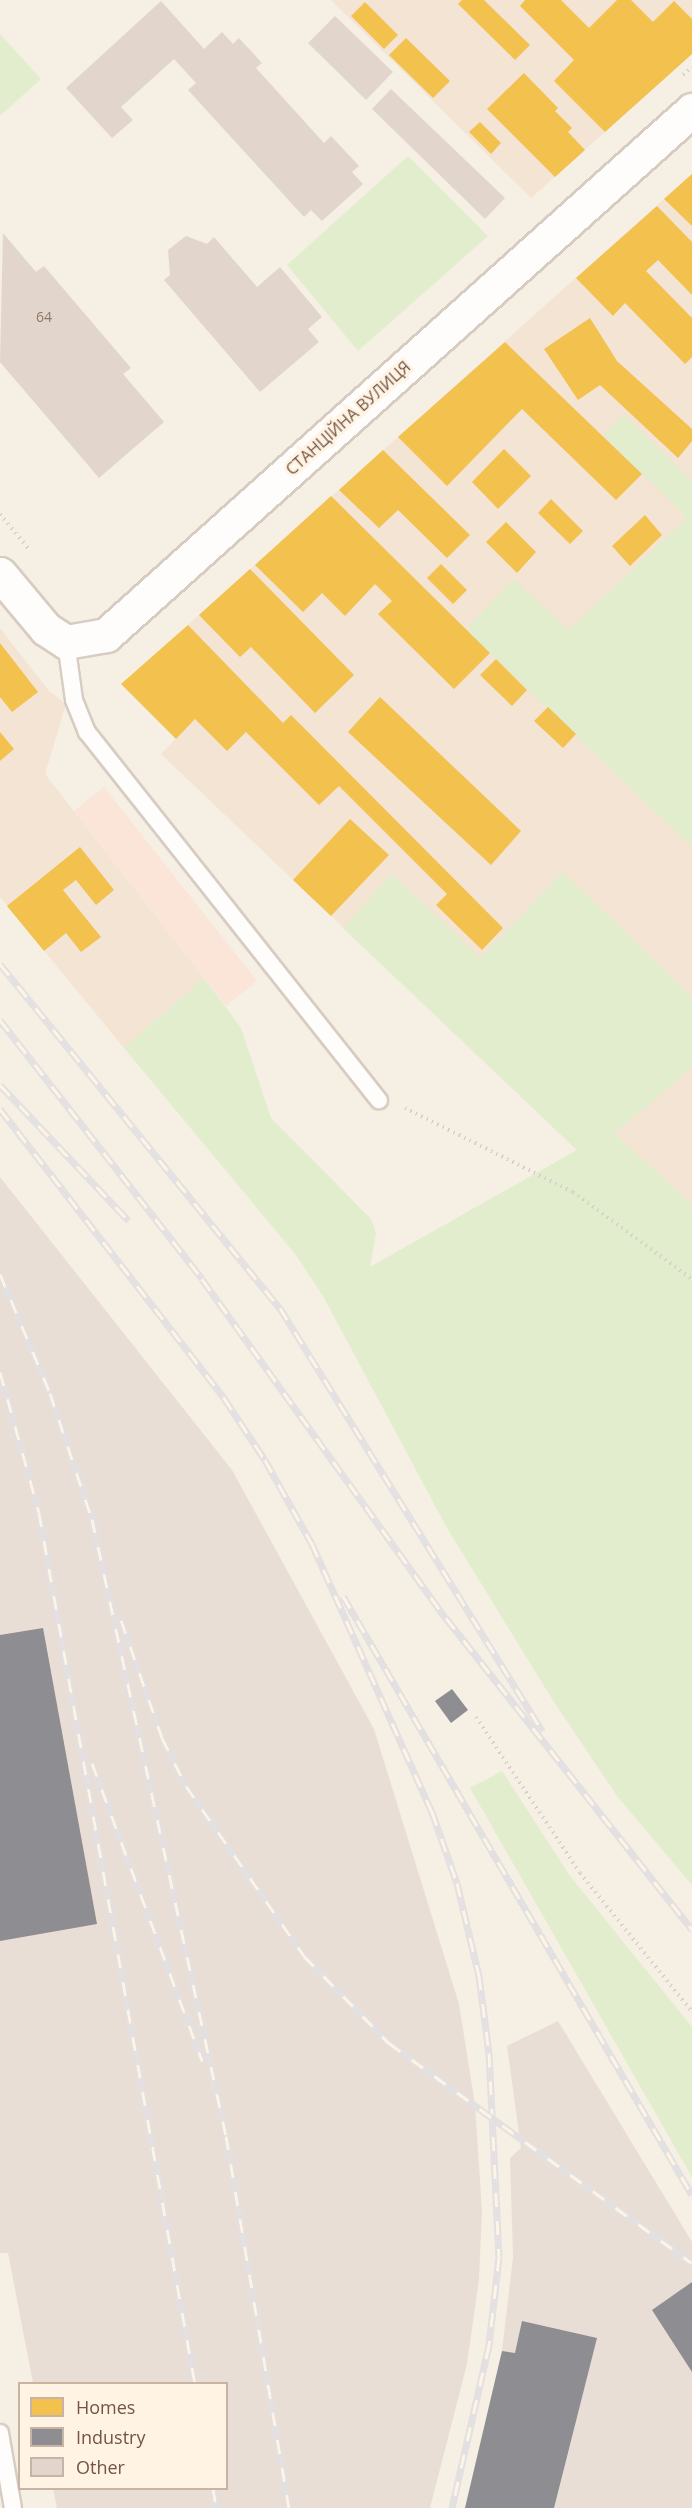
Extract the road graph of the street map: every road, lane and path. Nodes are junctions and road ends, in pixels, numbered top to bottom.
1 (692, 67) edge
2 (674, 82) dead end
3 (692, 110) edge
4 (0, 514) edge
5 (36, 558) dead end
6 (0, 574) edge
7 (66, 642) junction
8 (380, 1100) joint
9 (692, 1279) edge
10 (476, 1717) dead end
11 (692, 2012) edge
12 (0, 2433) edge
13 (13, 2508) edge

1 - 2 path
3 - 7 street, СТАНЦІЙНА ВУЛИЦЯ
4 - 5 path
6 - 7 street
7 - 8 lane
8 - 9 path
10 - 11 path
12 - 13 lane

